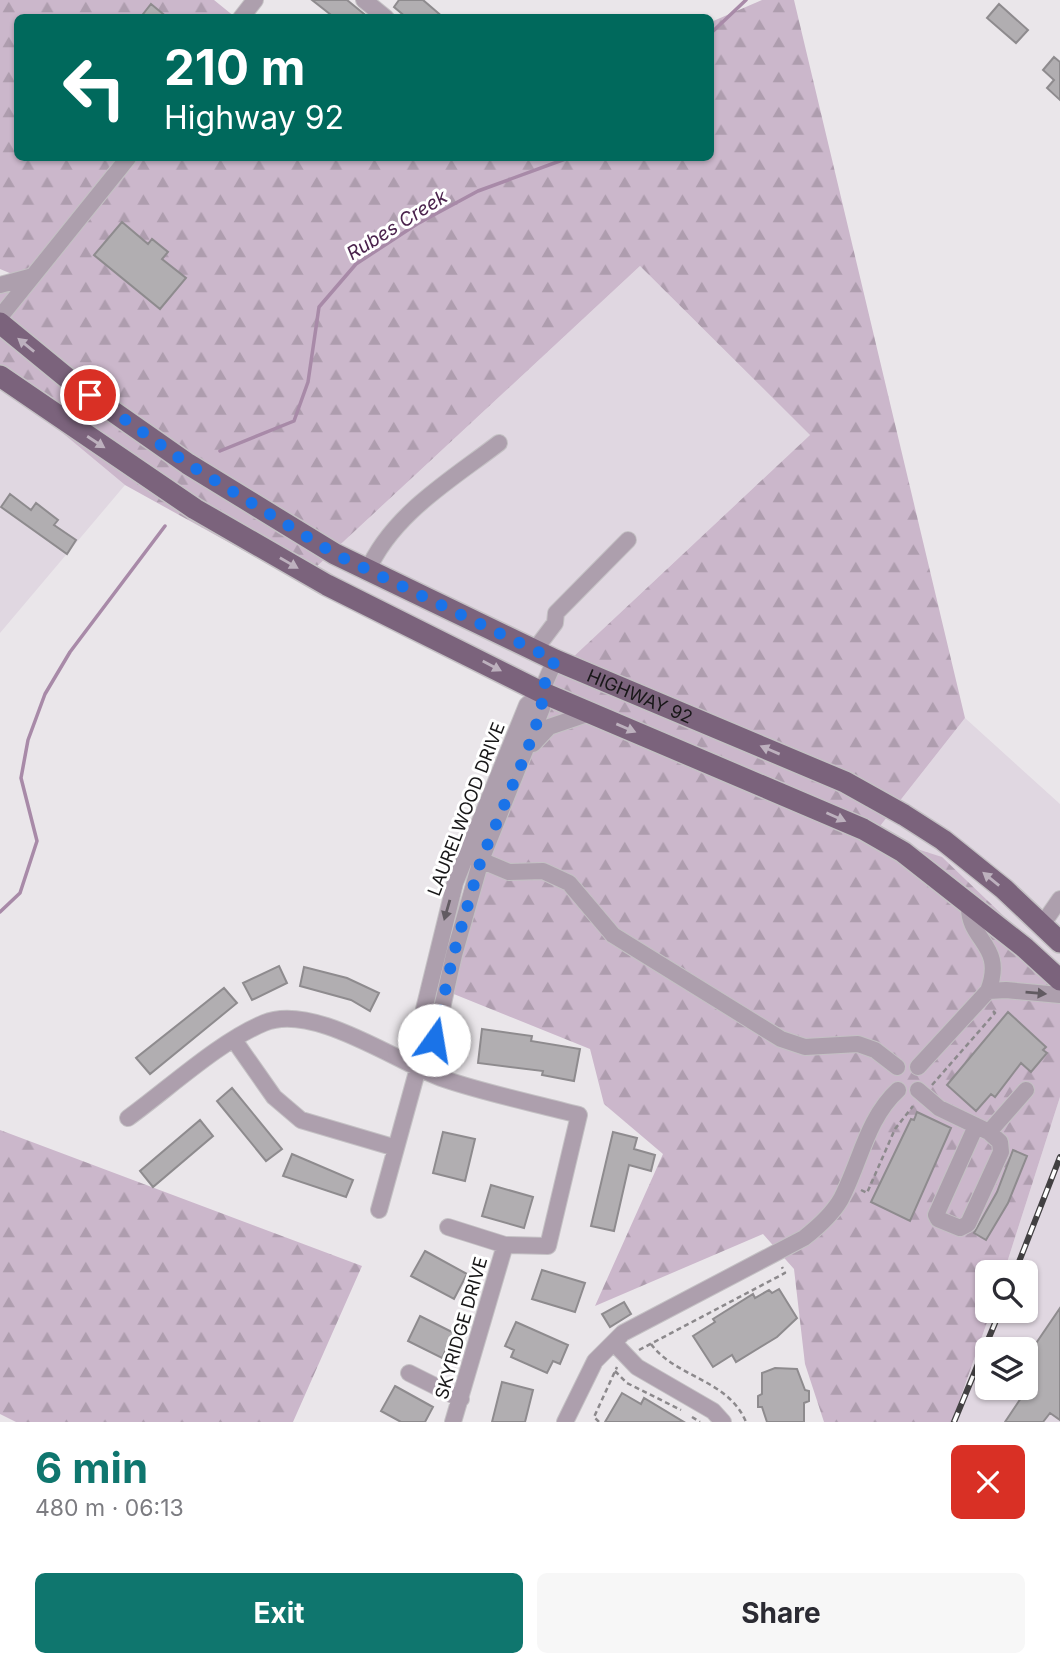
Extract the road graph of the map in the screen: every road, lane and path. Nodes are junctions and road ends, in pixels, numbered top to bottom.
1 (255, 0) edge
2 (364, 0) edge
3 (244, 14) edge
4 (381, 14) edge
5 (126, 161) edge
6 (33, 276) junction
7 (0, 285) edge
8 (0, 317) edge
9 (0, 323) edge
10 (3, 380) edge
11 (499, 443) dead end
12 (628, 540) dead end
13 (367, 572) junction
14 (534, 651) junction
15 (555, 660) junction
16 (541, 692) junction
17 (590, 712) junction
18 (527, 751) junction
19 (466, 854) junction
20 (481, 860) junction
21 (1060, 899) edge
22 (969, 906) junction
23 (1042, 925) junction
24 (1060, 943) edge
25 (1025, 948) junction
26 (1060, 981) edge
27 (988, 991) junction
28 (1060, 995) edge
29 (234, 1040) junction
30 (897, 1067) junction
31 (918, 1067) junction
32 (418, 1068) junction
33 (898, 1090) junction
34 (918, 1090) junction
35 (1026, 1090) dead end
36 (128, 1118) dead end
37 (982, 1129) junction
38 (396, 1149) junction
39 (379, 1210) dead end
40 (448, 1227) dead end
41 (505, 1245) junction
42 (614, 1343) junction
43 (650, 1344) dead end
44 (615, 1371) dead end
45 (410, 1373) dead end
46 (461, 1399) junction
47 (453, 1422) edge
48 (565, 1422) edge
49 (700, 1422) edge
50 (723, 1422) edge
51 (746, 1422) edge

1 - 3 street
2 - 4 street
5 - 6 street
6 - 7 street
6 - 8 street
13 -> 9 main road, HIGHWAY 92
10 -> 16 main road, HIGHWAY 92
11 - 13 street
12 - 14 street
13 - 14 main road, HIGHWAY 92
14 - 15 main road, HIGHWAY 92
15 - 16 street, LAURELWOOD DRIVE
23 -> 15 main road, HIGHWAY 92
16 - 17 main road, HIGHWAY 92
16 - 18 street, LAURELWOOD DRIVE
16 - 19 street, LAURELWOOD DRIVE
17 - 18 street, LAURELWOOD DRIVE
17 -> 22 main road, HIGHWAY 92
18 - 20 street, LAURELWOOD DRIVE
19 - 20 street
19 -> 32 street, LAURELWOOD DRIVE
20 - 30 street
20 - 32 street, LAURELWOOD DRIVE
21 - 23 street
22 - 25 main road, HIGHWAY 92
22 - 27 street
23 - 24 main road, HIGHWAY 92
23 - 25 main road
25 - 26 main road, HIGHWAY 92
27 -> 28 street
27 - 31 street
29 - 32 street
29 - 36 street
29 - 38 street
30 - 31 street
30 - 33 street
31 - 34 street
32 - 38 street, LAURELWOOD DRIVE
32 - 41 street, SKYRIDGE DRIVE
33 - 34 street
33 - 42 street
34 - 37 street
35 - 37 street
37 - 37 street
38 - 39 street, LAURELWOOD DRIVE
40 - 41 street, SKYRIDGE DRIVE
41 - 46 street, SKYRIDGE DRIVE
42 - 48 street
42 - 50 street
43 - 51 path
44 - 49 path
45 - 46 street
46 - 47 street, SKYRIDGE DRIVE

